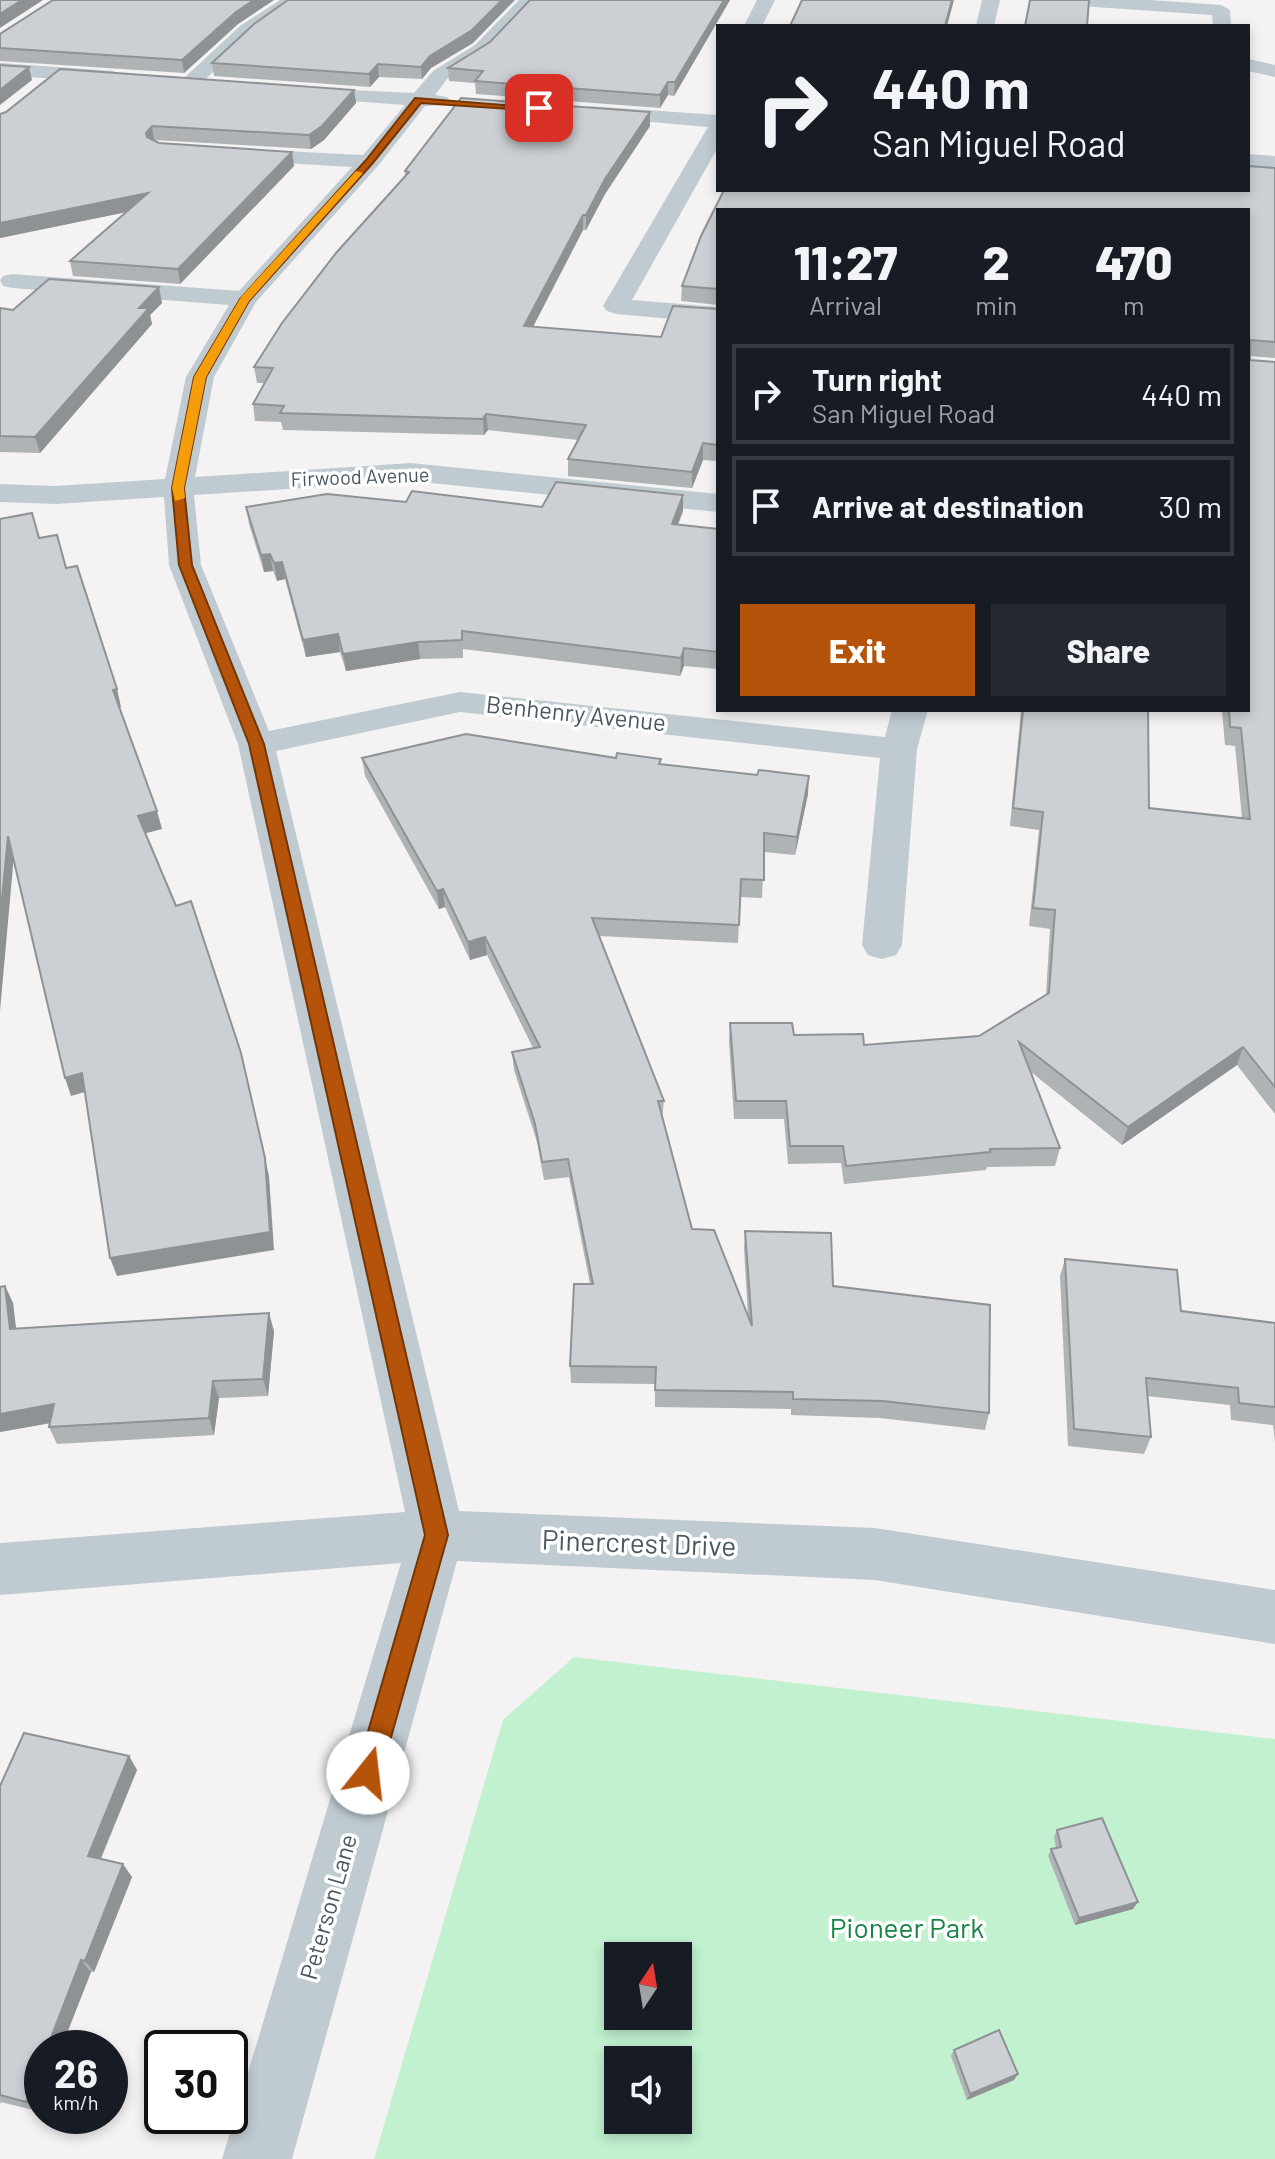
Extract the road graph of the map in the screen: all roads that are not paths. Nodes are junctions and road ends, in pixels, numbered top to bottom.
1 (292, 0) edge
2 (529, 0) edge
3 (766, 0) edge
4 (991, 0) edge
5 (1065, 0) edge
6 (1222, 18) edge
7 (754, 24) edge
8 (985, 24) edge
9 (1250, 65) edge
10 (0, 69) edge
11 (1275, 71) edge
12 (58, 73) junction
13 (132, 78) edge
14 (221, 85) edge
15 (266, 89) edge
16 (32, 94) edge
17 (418, 100) junction
18 (464, 103) edge
19 (575, 111) edge
20 (716, 121) edge
21 (716, 131) edge
22 (206, 151) edge
23 (1250, 161) edge
24 (369, 162) junction
25 (1275, 163) edge
26 (12, 281) dead end
27 (245, 299) junction
28 (716, 315) edge
29 (178, 488) junction
30 (0, 493) edge
31 (716, 503) edge
32 (909, 712) edge
33 (256, 744) junction
34 (899, 749) junction
35 (882, 945) dead end
36 (437, 1535) junction
37 (0, 1569) edge
38 (1275, 1617) edge
39 (257, 2159) edge

1 - 14 street
2 - 17 street, Peterson Lane
3 - 7 street
4 - 8 street
5 - 6 street
9 - 11 street
10 - 12 street
12 - 13 street
12 - 16 street
15 - 17 street
17 - 18 street
17 - 24 street, Peterson Lane
19 - 20 street
21 - 28 street
22 - 24 street
23 - 25 street
24 - 27 street, Peterson Lane
26 - 27 street
27 - 29 street, Peterson Lane
29 - 30 street, Firwood Avenue
29 - 31 street, Firwood Avenue
29 - 33 street, Peterson Lane
32 - 34 street
33 - 34 street, Benhenry Avenue
33 - 36 street, Peterson Lane
34 - 35 street
36 - 37 street, Pinercrest Drive
36 - 38 street, Pinercrest Drive
36 - 39 street, Peterson Lane

